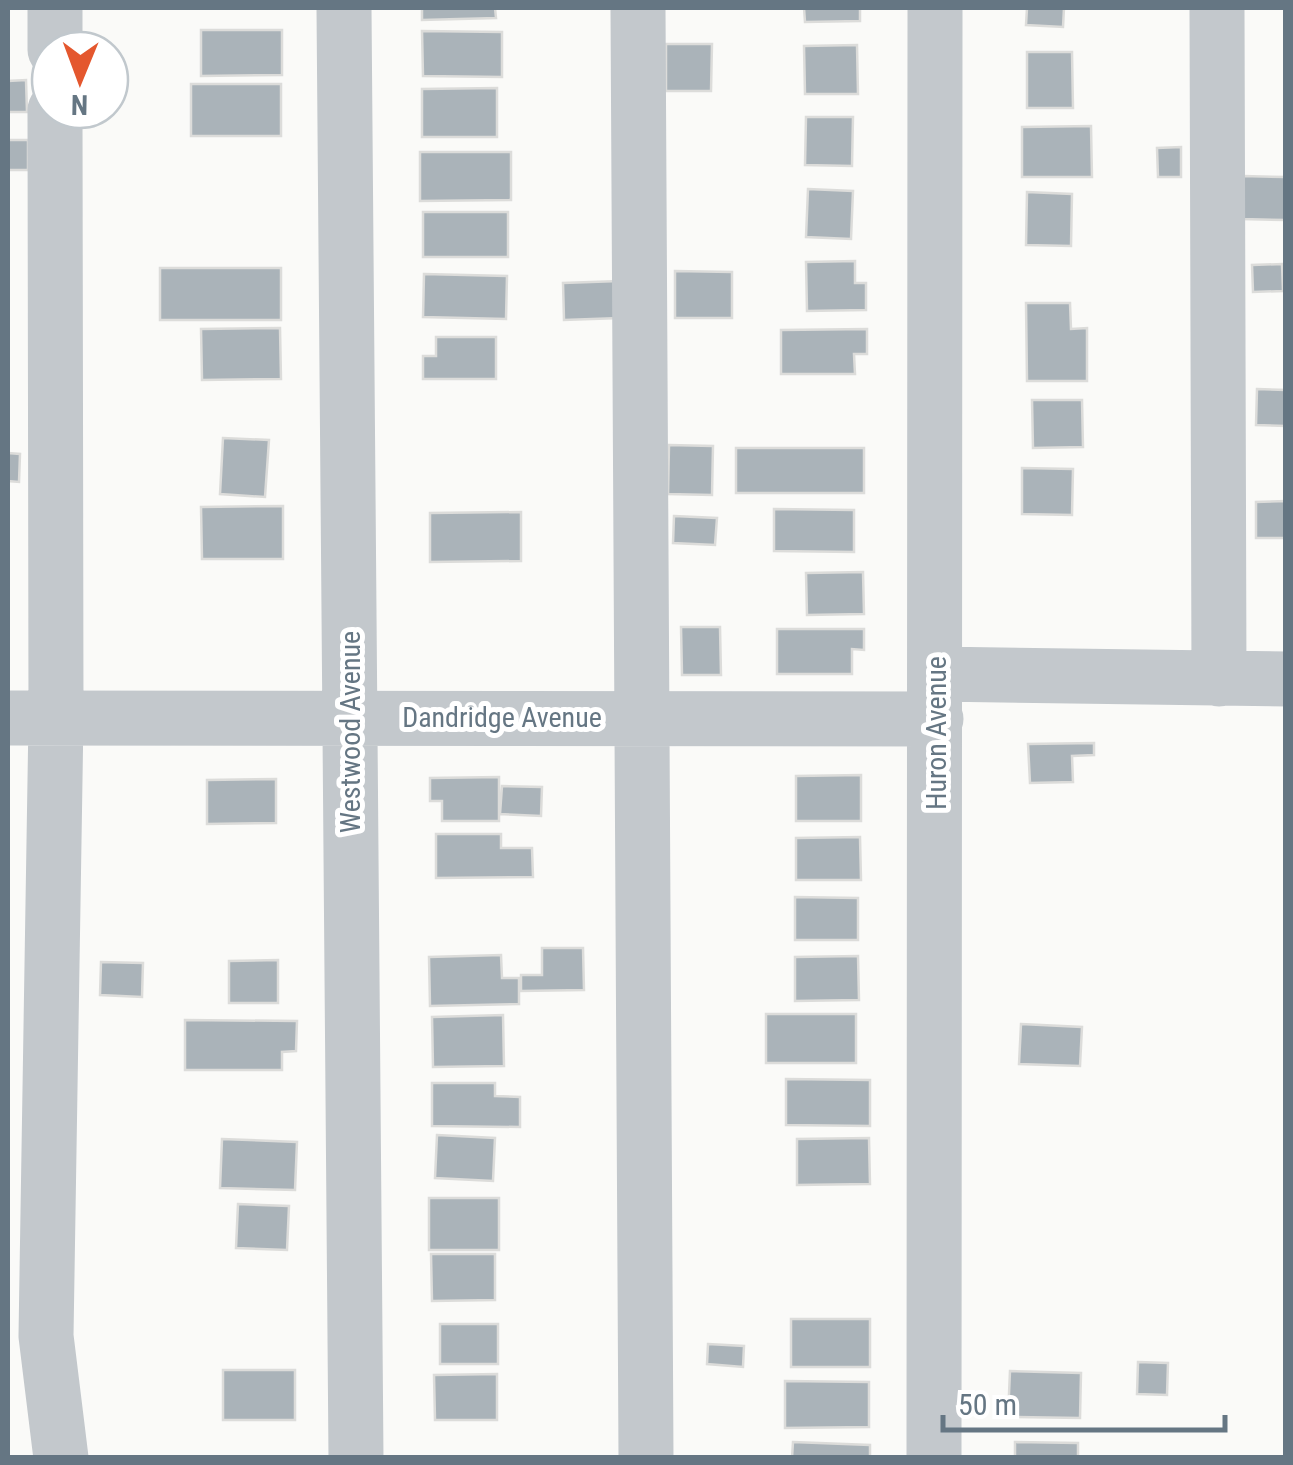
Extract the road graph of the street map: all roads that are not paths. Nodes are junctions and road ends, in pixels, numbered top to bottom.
1 (344, 8) edge
2 (638, 8) edge
3 (936, 8) edge
4 (1217, 8) edge
5 (54, 130) edge
6 (1219, 679) junction
7 (1286, 679) edge
8 (936, 696) junction
9 (644, 717) junction
10 (32, 718) edge
11 (350, 718) junction
12 (60, 1458) edge
13 (356, 1458) edge
14 (646, 1458) edge
15 (934, 1458) edge

1 - 11 street, Westwood Avenue
2 - 9 street
3 - 8 street, Huron Avenue
4 - 6 street
5 - 10 street
6 - 7 street, Dandridge Avenue
6 - 8 street, Dandridge Avenue
8 - 9 street, Dandridge Avenue
8 - 15 street, Huron Avenue
9 - 11 street, Dandridge Avenue
9 - 14 street
10 - 11 street, Dandridge Avenue
10 - 12 street
11 - 13 street, Westwood Avenue

